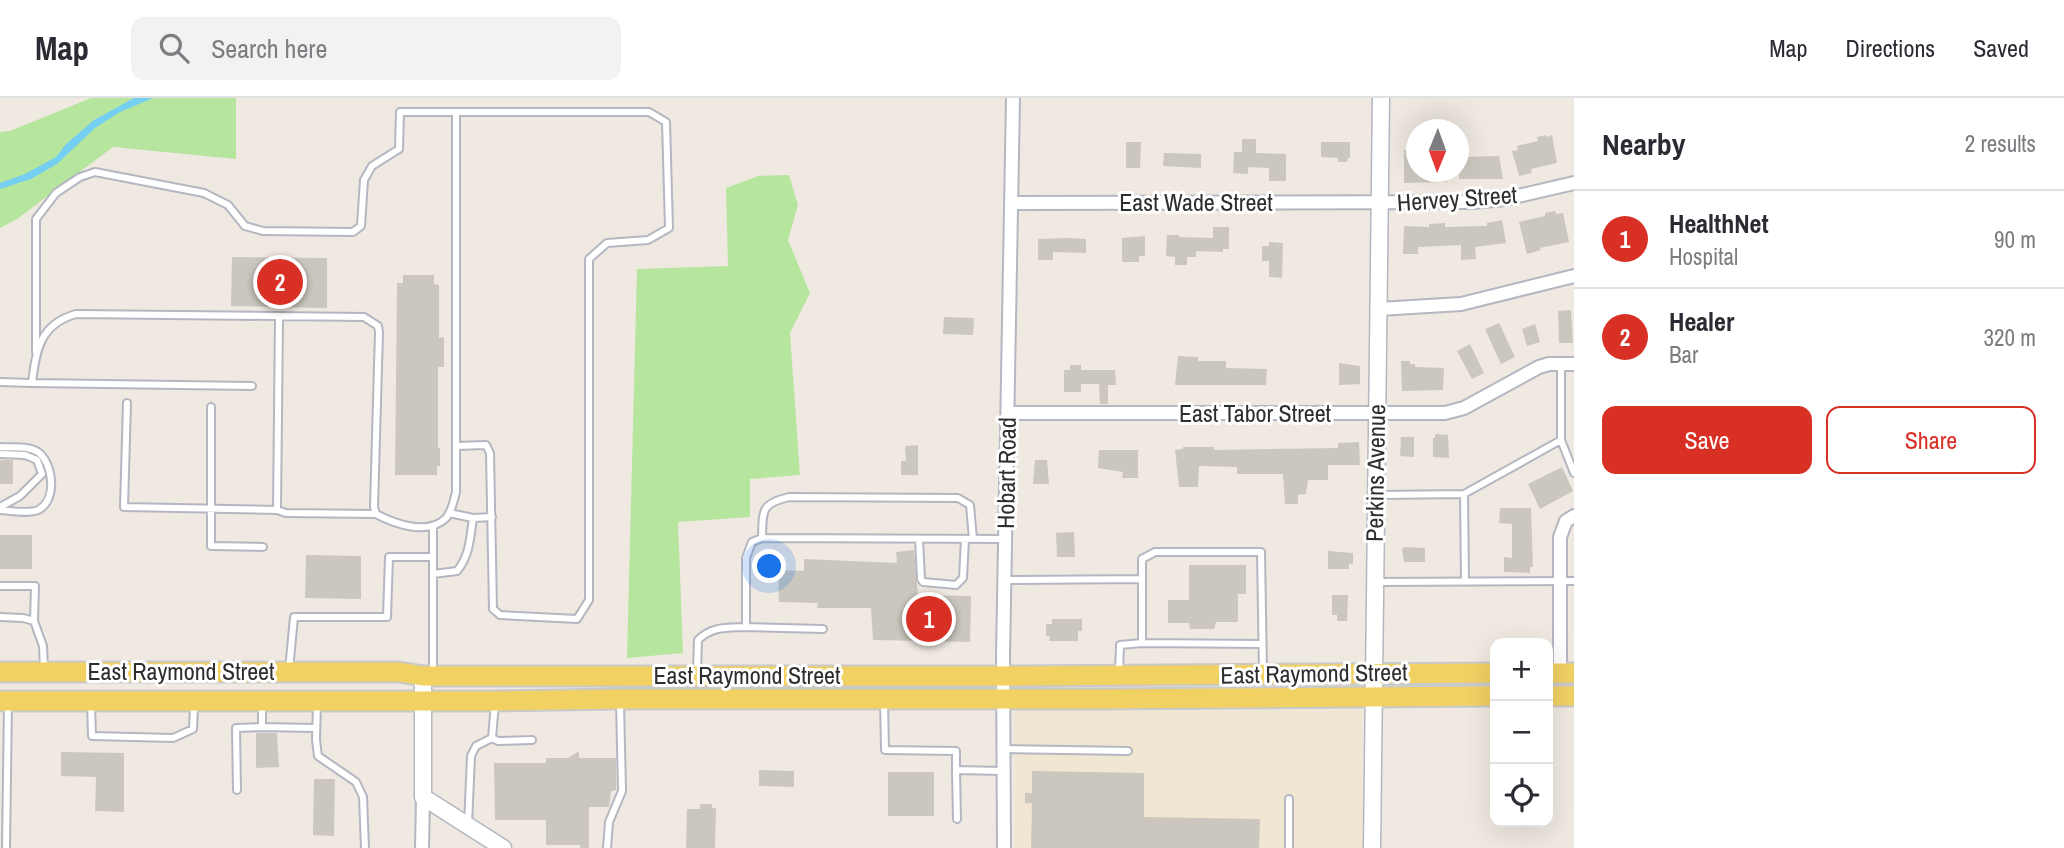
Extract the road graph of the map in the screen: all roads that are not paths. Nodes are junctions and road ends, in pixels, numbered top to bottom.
1 (1013, 98) edge
2 (1381, 98) edge
3 (456, 113) junction
4 (1574, 183) edge
5 (1012, 203) junction
6 (1380, 203) junction
7 (1574, 276) edge
8 (1379, 309) junction
9 (279, 316) junction
10 (36, 352) junction
11 (1567, 364) edge
12 (0, 382) edge
13 (32, 383) junction
14 (252, 386) dead end
15 (127, 403) dead end
16 (211, 407) dead end
17 (1009, 413) junction
18 (1377, 414) junction
19 (1561, 440) junction
20 (456, 446) junction
21 (0, 447) edge
22 (0, 454) edge
23 (1574, 473) edge
24 (1464, 494) junction
25 (1377, 495) junction
26 (0, 509) edge
27 (210, 509) junction
28 (277, 510) junction
29 (449, 513) junction
30 (376, 514) junction
31 (1574, 516) edge
32 (492, 517) junction
33 (473, 518) junction
34 (433, 526) junction
35 (762, 538) junction
36 (919, 539) junction
37 (969, 539) junction
38 (1006, 539) junction
39 (263, 547) dead end
40 (433, 556) junction
41 (433, 574) junction
42 (1142, 579) junction
43 (1005, 580) junction
44 (1465, 581) junction
45 (1560, 581) junction
46 (1574, 581) edge
47 (1375, 582) junction
48 (1, 588) edge
49 (2, 608) edge
50 (16, 608) dead end
51 (1, 617) edge
52 (16, 617) junction
53 (34, 621) junction
54 (746, 627) junction
55 (823, 629) dead end
56 (1142, 643) junction
57 (1262, 644) junction
58 (1560, 651) junction
59 (1574, 651) edge
60 (45, 671) junction
61 (0, 672) edge
62 (289, 672) junction
63 (1374, 673) junction
64 (1490, 673) edge
65 (1560, 673) edge
66 (1263, 674) junction
67 (428, 676) junction
68 (697, 676) junction
69 (1004, 676) junction
70 (1119, 676) junction
71 (1374, 696) junction
72 (1490, 696) edge
73 (1553, 696) edge
74 (1574, 696) edge
75 (620, 699) junction
76 (884, 699) junction
77 (1004, 699) junction
78 (4, 701) edge
79 (90, 701) junction
80 (194, 701) junction
81 (262, 701) junction
82 (317, 701) junction
83 (423, 701) junction
84 (495, 701) junction
85 (262, 727) junction
86 (316, 728) junction
87 (492, 738) junction
88 (533, 740) dead end
89 (1004, 749) junction
90 (1128, 751) dead end
91 (956, 770) junction
92 (1004, 771) junction
93 (237, 790) dead end
94 (422, 797) junction
95 (1289, 799) dead end
96 (3, 811) edge
97 (957, 819) dead end
98 (468, 825) junction
99 (5, 848) edge
100 (365, 848) edge
101 (422, 848) edge
102 (503, 848) edge
103 (607, 848) edge
104 (1004, 848) edge
105 (1289, 848) edge
106 (1373, 848) edge

1 - 5 street, Hobart Road
2 - 6 street, Perkins Avenue
3 - 10 lane
3 - 20 lane
3 - 32 lane
4 - 6 street, Hervey Street
5 - 6 street, East Wade Street
5 - 17 street, Hobart Road
6 - 8 street, Perkins Avenue
7 - 8 street
8 - 18 street, Perkins Avenue
9 - 10 lane
9 - 28 lane
9 - 30 lane
10 - 13 lane
11 - 18 street, East Tabor Street
11 - 19 lane
12 - 13 lane
13 - 14 lane
15 - 27 lane
16 - 27 lane
17 - 18 street, East Tabor Street
17 - 38 street, Hobart Road
18 - 25 street, Perkins Avenue
19 - 23 lane
19 - 24 lane
20 - 29 lane
20 - 32 lane
21 - 26 lane
22 - 26 lane
24 - 25 lane
24 - 44 lane
25 - 47 street, Perkins Avenue
27 - 28 lane
27 - 39 lane
28 - 30 lane
29 - 33 lane
29 - 34 lane
30 - 34 lane
31 - 45 street
32 - 33 lane
33 - 41 lane
34 - 40 lane
35 - 36 lane
35 - 37 lane
35 - 54 lane
36 - 37 lane
36 - 37 lane
37 - 38 lane
38 - 43 street, Hobart Road
40 - 41 lane
40 - 62 lane
41 - 67 lane
42 - 43 lane
42 - 56 lane
42 - 57 lane
43 - 69 street, Hobart Road
44 - 45 lane
44 - 47 lane
45 - 46 lane
45 - 58 street
47 - 63 street, Perkins Avenue
48 - 53 lane
49 - 51 lane
50 - 52 lane
51 - 52 lane
52 - 53 lane
53 - 60 lane
54 - 55 lane
54 - 68 lane
56 - 57 lane
56 - 70 lane
57 - 66 lane
58 - 59 street
58 - 65 street
60 - 61 main road, East Raymond Street
60 - 62 main road, East Raymond Street
62 - 67 main road, East Raymond Street
63 - 64 main road, East Raymond Street
63 - 66 main road, East Raymond Street
63 - 71 street, Perkins Avenue
66 - 70 main road, East Raymond Street
67 - 68 main road, East Raymond Street
67 - 83 street
68 - 69 main road, East Raymond Street
69 - 70 main road, East Raymond Street
69 - 77 street, Hobart Road
71 - 72 main road, East Raymond Street
71 - 77 main road, East Raymond Street
71 - 106 street, Perkins Avenue
73 - 74 main road
75 - 76 main road, East Raymond Street
75 - 84 main road, East Raymond Street
75 - 103 lane
76 - 77 main road, East Raymond Street
76 - 91 lane
77 - 89 street, Hobart Road
78 - 79 main road, East Raymond Street
78 - 96 lane
79 - 80 main road, East Raymond Street
79 - 80 lane
80 - 81 main road, East Raymond Street
81 - 82 main road, East Raymond Street
81 - 85 lane
82 - 83 main road, East Raymond Street
82 - 86 lane
83 - 84 main road, East Raymond Street
83 - 94 street
84 - 87 lane
85 - 86 lane
85 - 93 lane
86 - 100 lane
87 - 88 lane
87 - 98 lane
89 - 90 lane
89 - 92 street, Hobart Road
91 - 92 lane
91 - 97 lane
92 - 104 street, Hobart Road
94 - 98 street
94 - 101 street
95 - 105 lane
96 - 99 lane
98 - 102 street

